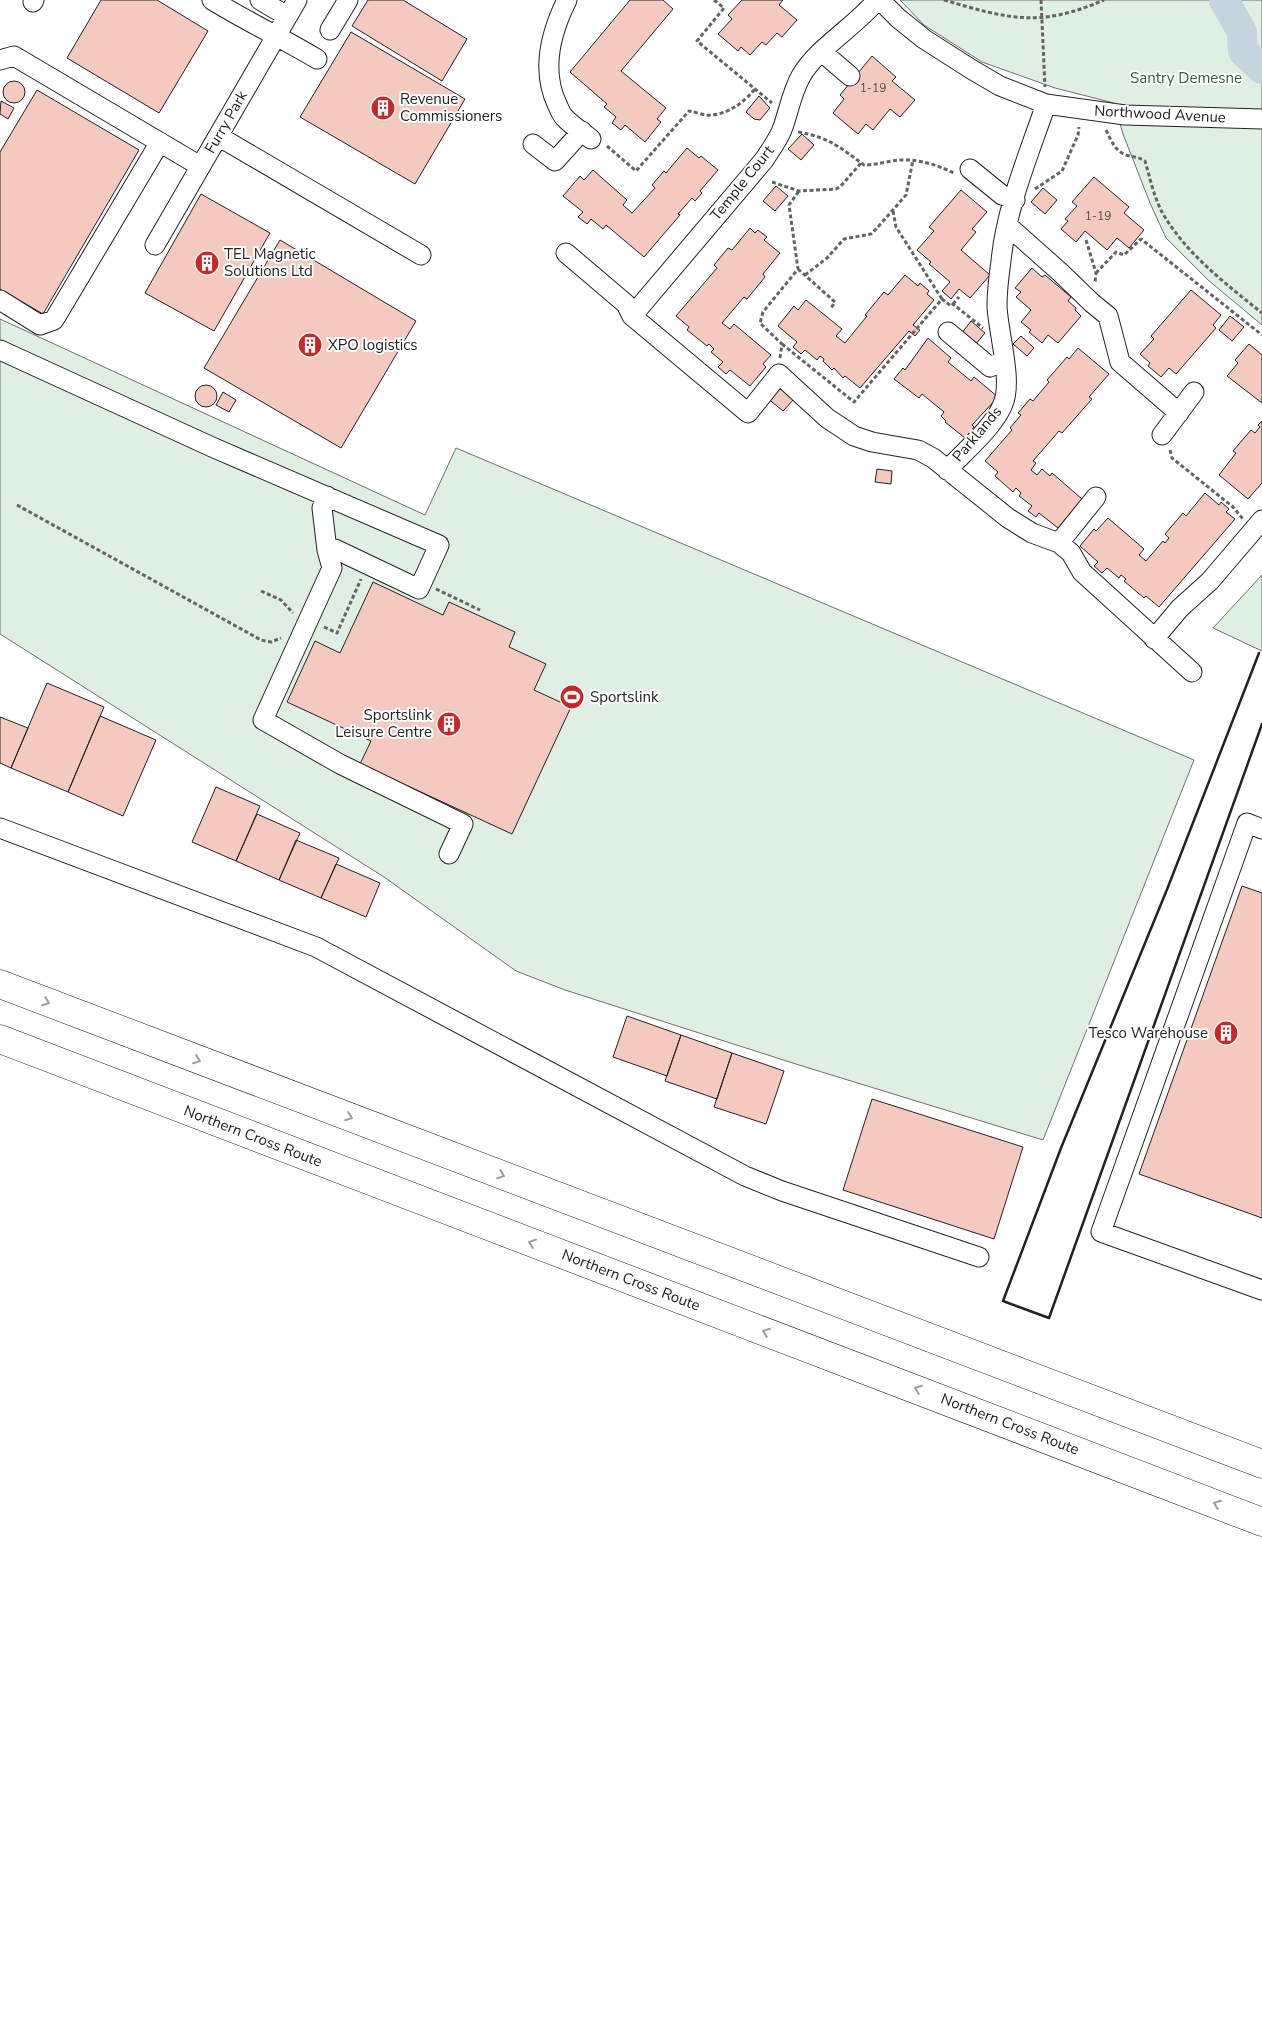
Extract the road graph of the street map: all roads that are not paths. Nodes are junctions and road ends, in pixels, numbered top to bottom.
1 (212, 0) edge
2 (260, 0) edge
3 (297, 0) edge
4 (348, 0) edge
5 (567, 0) edge
6 (879, 0) edge
7 (287, 16) junction
8 (330, 30) dead end
9 (277, 35) junction
10 (822, 52) junction
11 (317, 59) dead end
12 (0, 60) edge
13 (850, 76) dead end
14 (1046, 96) junction
15 (1257, 119) edge
16 (218, 136) junction
17 (160, 142) junction
18 (533, 144) dead end
19 (200, 166) junction
20 (963, 171) road end
21 (1011, 212) junction
22 (155, 245) dead end
23 (566, 253) dead end
24 (421, 255) dead end
25 (1069, 263) dead end
26 (0, 300) edge
27 (632, 316) junction
28 (948, 332) dead end
29 (0, 350) edge
30 (1003, 353) junction
31 (1194, 392) dead end
32 (1178, 413) junction
33 (1162, 435) road end
34 (947, 470) junction
35 (327, 496) junction
36 (1096, 497) dead end
37 (1258, 525) edge
38 (1059, 543) junction
39 (327, 550) junction
40 (1154, 639) junction
41 (1192, 672) dead end
42 (0, 828) edge
43 (1262, 829) edge
44 (449, 854) dead end
45 (0, 984) edge
46 (0, 1039) edge
47 (979, 1257) dead end
48 (1262, 1290) edge
49 (1262, 1464) edge
50 (1262, 1522) edge

1 - 9 street
2 - 7 street
3 - 7 street, Furry Park
4 - 8 street
5 - 18 street
6 - 10 street, Temple Court
6 - 14 street, Northwood Avenue
7 - 9 street, Furry Park
9 - 11 street
9 - 16 street, Furry Park
10 - 13 street
10 - 27 street, Temple Court
12 - 17 street
14 - 15 street, Northwood Avenue
14 - 21 street, Parklands
16 - 19 street, Furry Park
16 - 24 street
17 - 19 street
17 - 26 street
19 - 22 street, Furry Park
20 - 21 street
21 - 25 street
21 - 30 street, Parklands
21 - 32 street
23 - 27 street
27 - 34 street
28 - 30 street
29 - 35 street
30 - 34 street, Parklands
31 - 32 street
32 - 33 street
34 - 38 street, Parklands
35 - 39 street
35 - 39 street
36 - 38 street
37 - 40 street
38 - 40 street, Parklands
39 - 44 street
40 - 41 street, Parklands
42 - 47 street
43 - 48 street
45 -> 49 highway
50 -> 46 highway, Northern Cross Route

